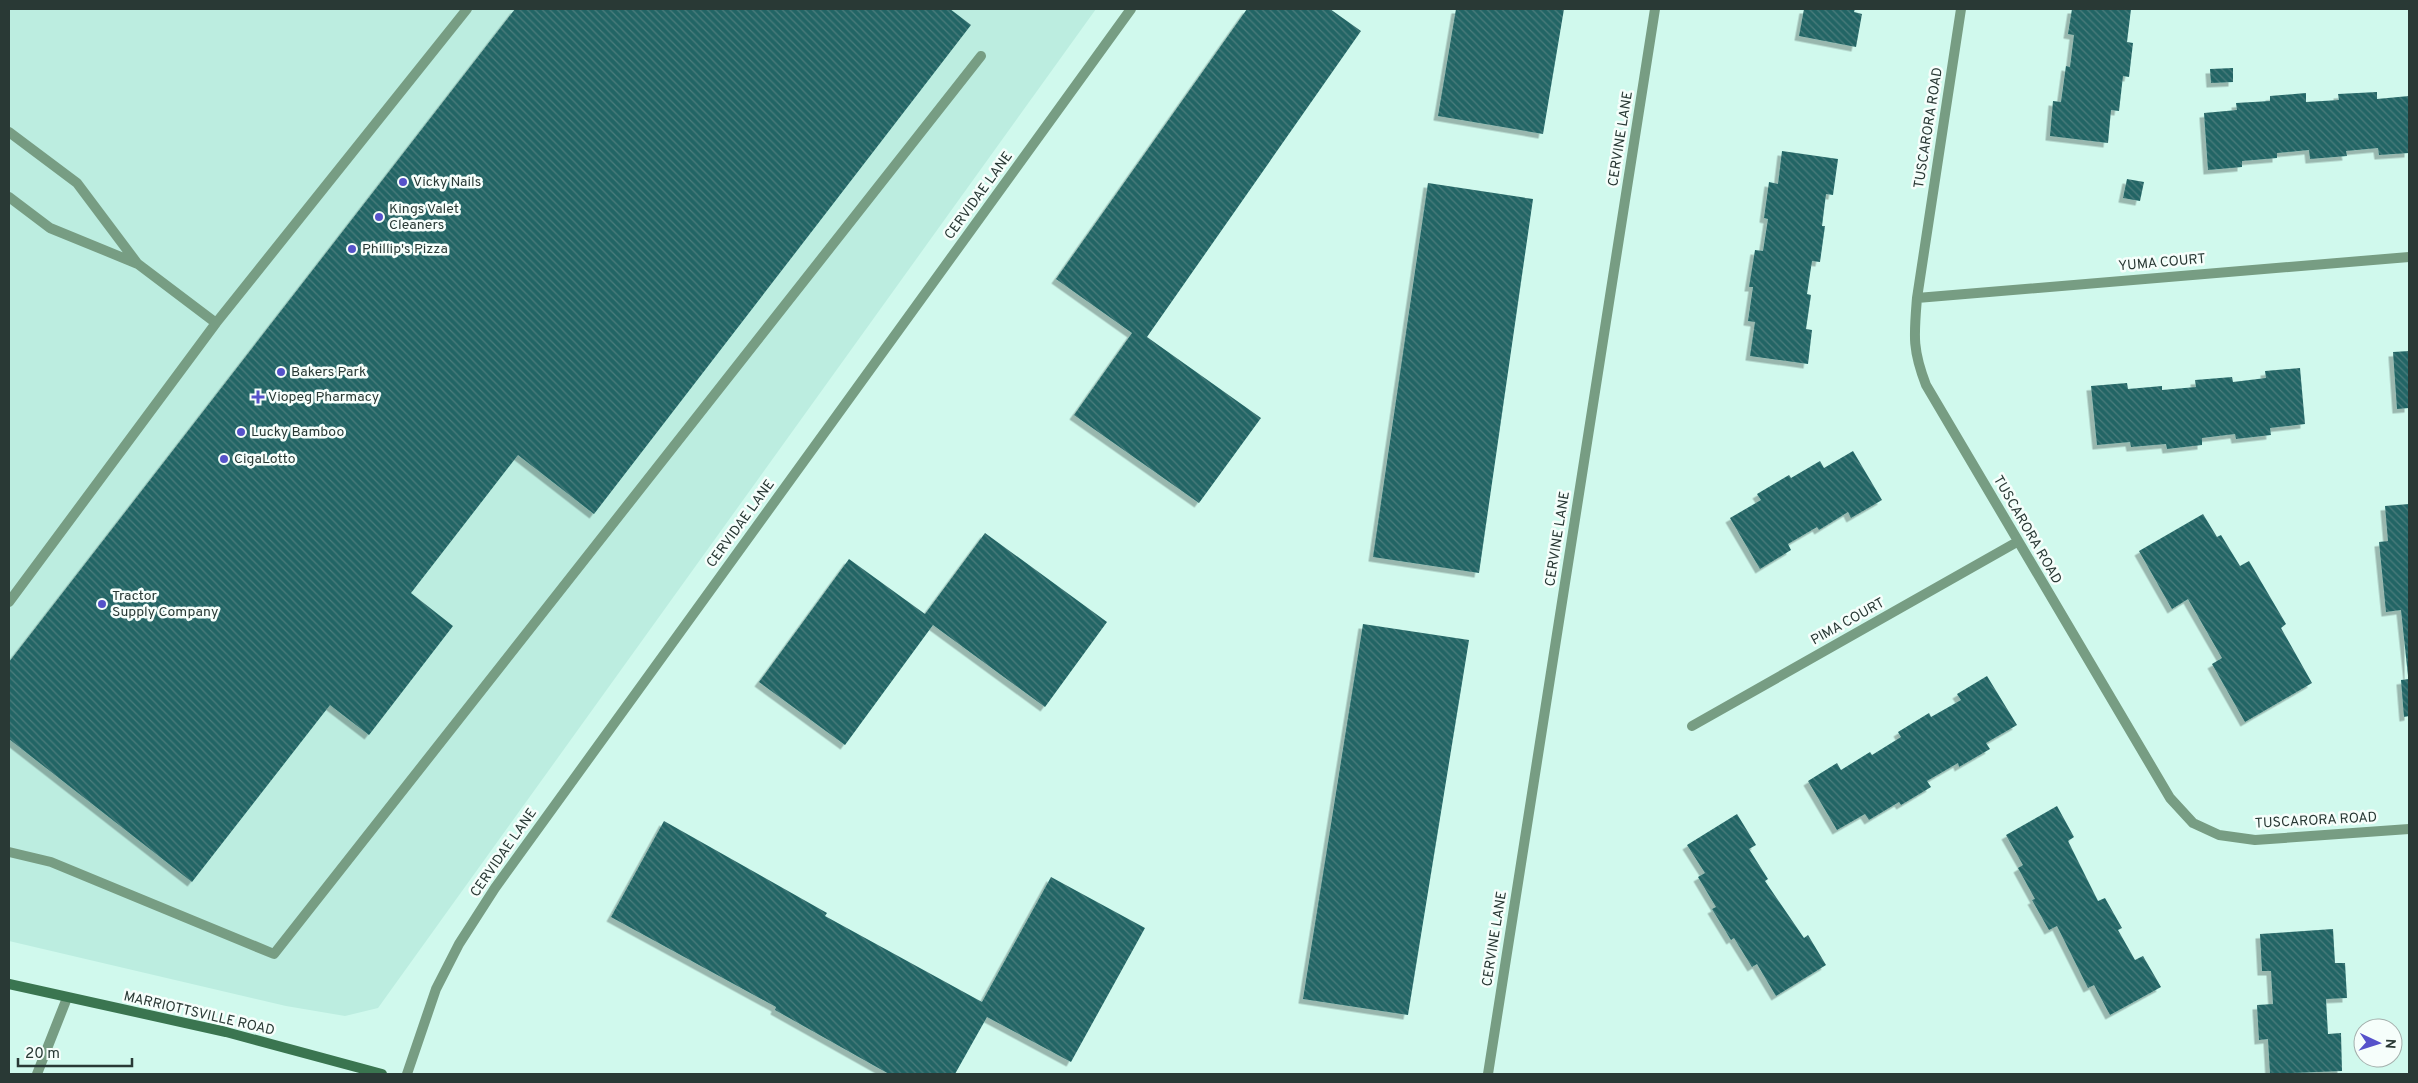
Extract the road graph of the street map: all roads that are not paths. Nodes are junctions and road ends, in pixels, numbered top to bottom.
1 (468, 9) edge
2 (1131, 9) edge
3 (1655, 9) edge
4 (1960, 9) edge
5 (981, 56) dead end
6 (9, 132) edge
7 (9, 197) edge
8 (2409, 257) edge
9 (138, 264) junction
10 (1917, 298) junction
11 (216, 323) junction
12 (2018, 542) junction
13 (9, 602) edge
14 (1692, 726) dead end
15 (2409, 829) edge
16 (9, 852) edge
17 (9, 984) edge
18 (67, 998) junction
19 (37, 1074) edge
20 (382, 1074) edge
21 (407, 1074) edge
22 (1488, 1074) edge

1 - 11 street
2 - 21 street, CERVIDAE LANE
3 - 22 street, CERVINE LANE
4 - 10 street, TUSCARORA ROAD
5 - 16 street
6 - 9 street
7 - 9 street
8 - 10 street, YUMA COURT
9 - 11 street
10 - 12 street, TUSCARORA ROAD
11 - 13 street
12 - 14 street, PIMA COURT
12 - 15 street, TUSCARORA ROAD
17 - 18 main road, MARRIOTTSVILLE ROAD
18 - 19 street
18 - 20 main road, MARRIOTTSVILLE ROAD

